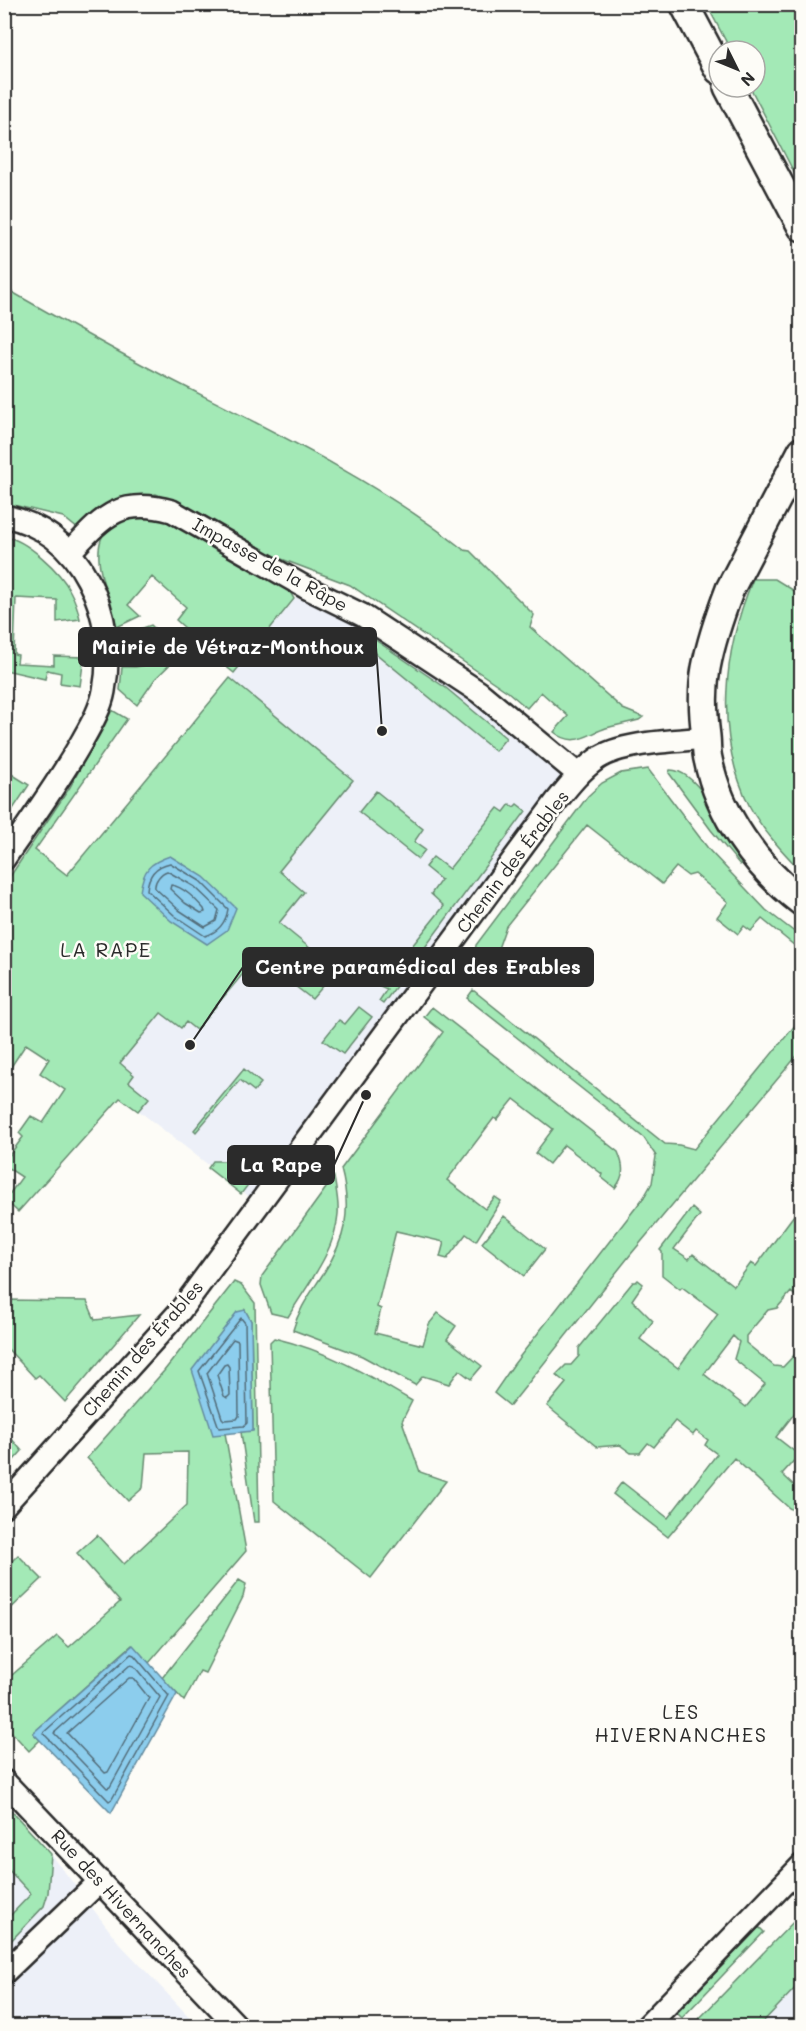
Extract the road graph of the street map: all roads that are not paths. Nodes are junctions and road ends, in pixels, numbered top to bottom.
1 (684, 4) edge
2 (707, 47) edge
3 (734, 99) edge
4 (801, 227) edge
5 (801, 451) edge
6 (4, 516) edge
7 (70, 551) junction
8 (706, 738) junction
9 (579, 774) junction
10 (4, 859) edge
11 (801, 902) edge
12 (4, 1506) edge
13 (4, 1781) edge
14 (801, 1865) edge
15 (100, 1881) junction
16 (4, 1973) edge
17 (237, 2026) edge
18 (647, 2026) edge

1 - 2 street
3 - 4 street
5 - 8 street
6 - 7 street
7 - 9 street, Impasse de la Râpe
7 - 10 street
8 - 9 street, Chemin des Érables
8 - 11 street
9 - 12 street, Chemin des Érables
13 - 15 street, Rue des Hivernanches
14 - 18 street
15 - 16 street
15 - 17 street, Rue des Hivernanches

